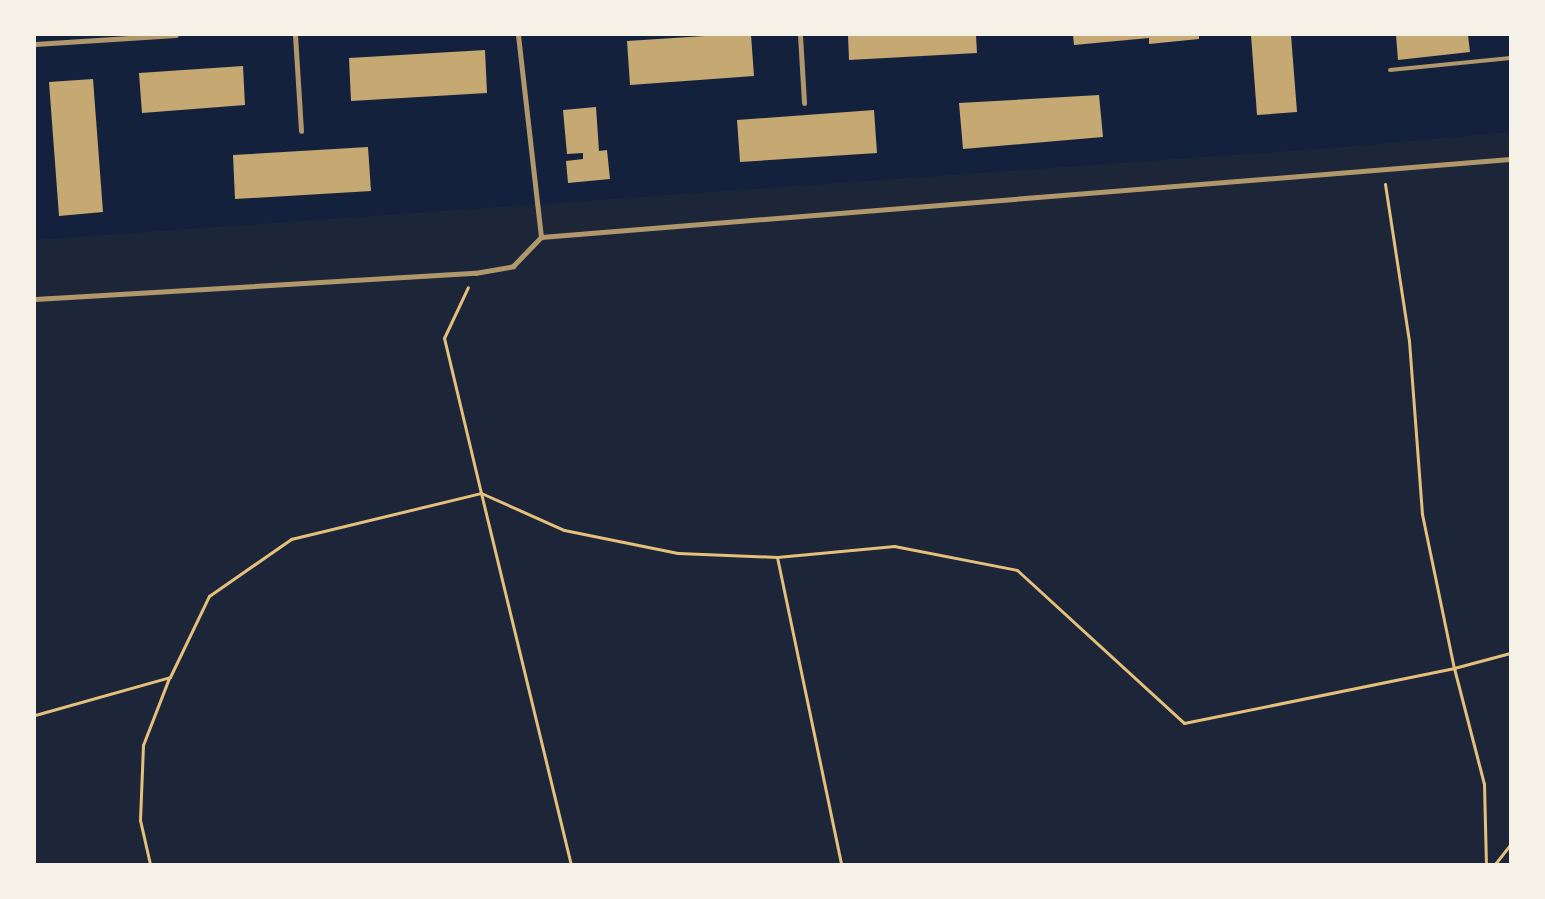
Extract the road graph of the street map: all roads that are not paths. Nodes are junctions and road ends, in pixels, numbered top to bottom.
1 (176, 35) edge
2 (295, 35) edge
3 (518, 35) edge
4 (800, 35) edge
5 (35, 44) edge
6 (1510, 58) edge
7 (1390, 70) dead end
8 (804, 103) dead end
9 (301, 131) dead end
10 (1510, 159) edge
11 (541, 237) junction
12 (35, 299) edge

1 - 5 street
2 - 9 street
3 - 11 street
4 - 8 street
6 - 7 lane
10 - 11 street
11 - 12 street

